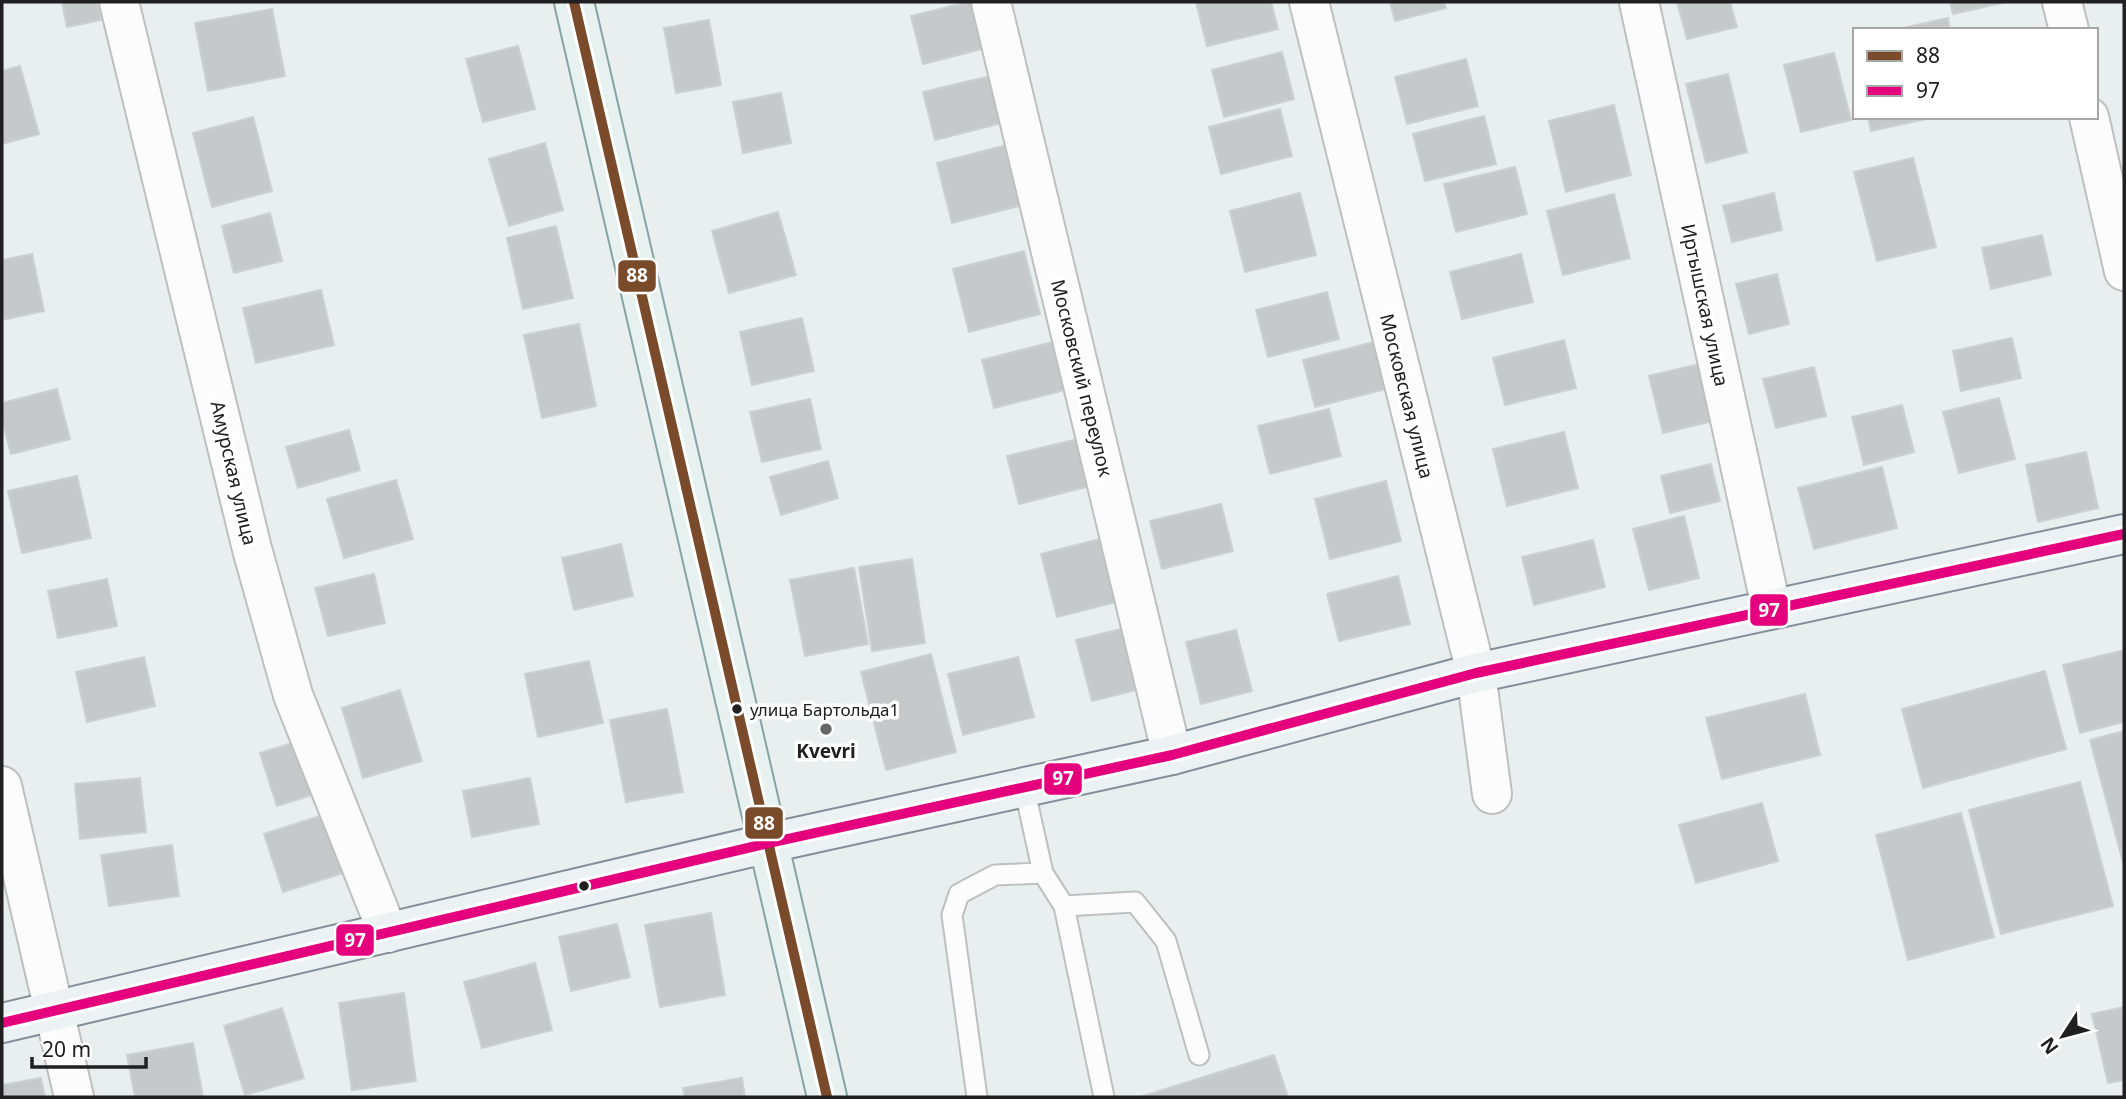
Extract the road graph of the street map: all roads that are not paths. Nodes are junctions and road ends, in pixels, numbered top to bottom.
1 (119, 2) edge
2 (574, 2) edge
3 (991, 2) edge
4 (1309, 2) edge
5 (1639, 2) edge
6 (2062, 2) edge
7 (2068, 28) edge
8 (2089, 119) edge
9 (2124, 271) edge
10 (2124, 534) edge
11 (1772, 607) junction
12 (1476, 673) junction
13 (1172, 755) junction
14 (2, 786) edge
15 (1024, 787) junction
16 (1492, 794) dead end
17 (769, 843) junction
18 (1043, 873) junction
19 (1064, 906) junction
20 (388, 933) junction
21 (54, 1012) junction
22 (2, 1023) edge
23 (1199, 1055) dead end
24 (74, 1097) edge
25 (827, 1097) edge
26 (977, 1097) edge
27 (1104, 1097) edge

1 - 20 street, Амурская улица
2 - 17 main road
3 - 13 street, Московский переулок
4 - 12 street, Московская улица
5 - 11 street, Иртышская улица
6 - 7 street
8 - 9 street
10 - 11 street
11 - 12 street
12 - 13 street
12 - 16 street, Московская улица
13 - 15 street
14 - 21 street
15 - 17 street
15 - 18 lane
17 - 20 street
17 - 25 main road
18 - 19 lane
18 - 26 lane
19 - 23 lane
19 - 27 lane
20 - 21 street
21 - 22 street
21 - 24 street

